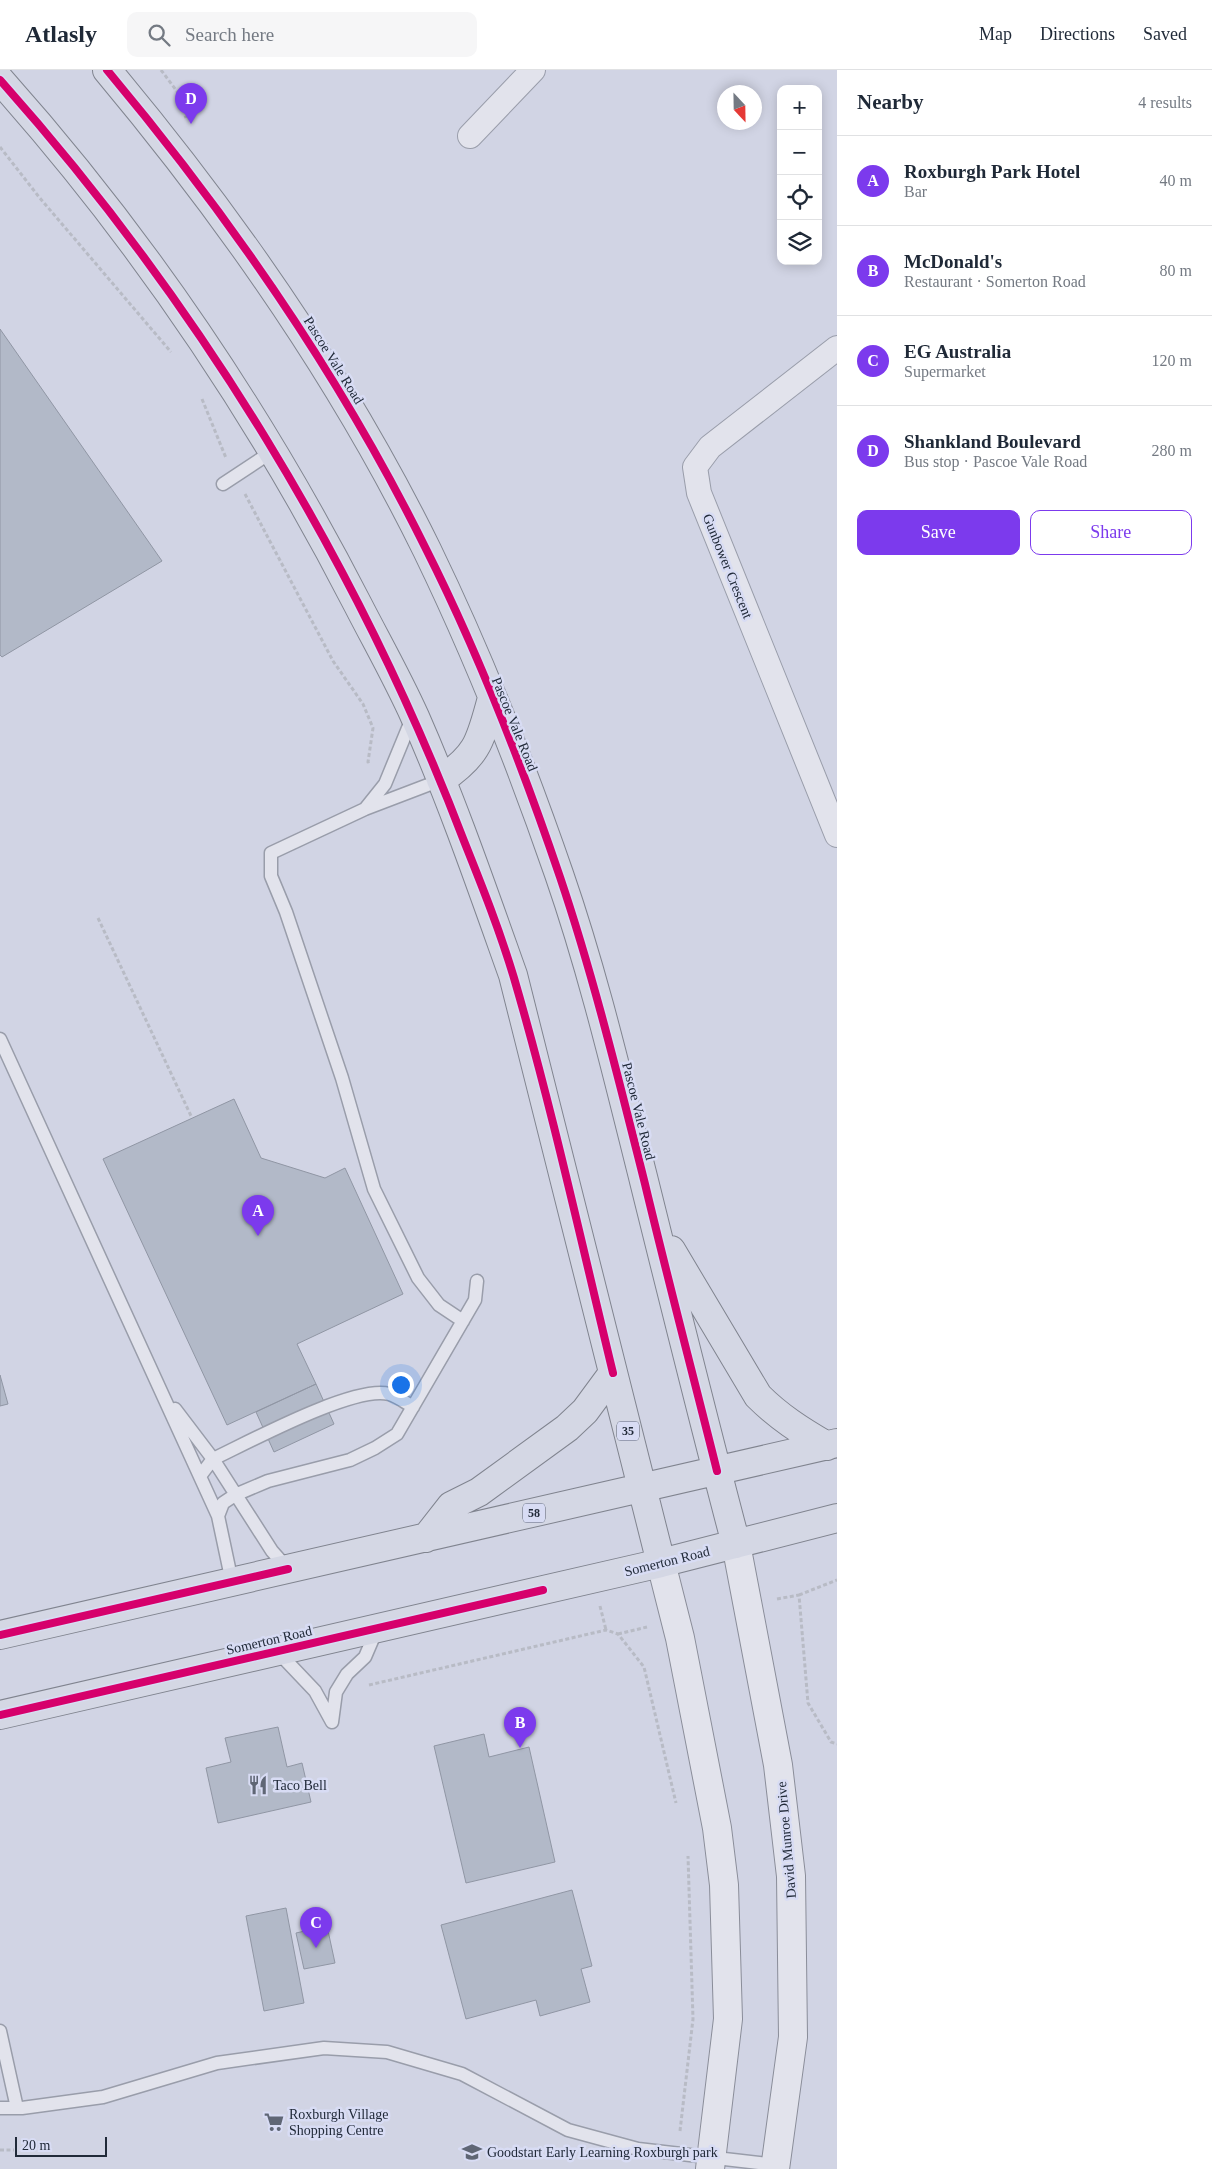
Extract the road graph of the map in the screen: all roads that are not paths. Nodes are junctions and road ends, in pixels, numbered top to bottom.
1 (107, 70) edge
2 (533, 70) edge
3 (0, 80) edge
4 (470, 136) dead end
5 (837, 348) edge
6 (273, 451) junction
7 (223, 484) dead end
8 (492, 698) junction
9 (414, 714) junction
10 (441, 780) junction
11 (365, 809) junction
12 (837, 835) edge
13 (0, 1039) edge
14 (654, 1220) junction
15 (477, 1281) dead end
16 (463, 1321) junction
17 (613, 1373) junction
18 (161, 1391) junction
19 (413, 1407) junction
20 (832, 1444) edge
21 (213, 1459) junction
22 (717, 1470) junction
23 (200, 1476) junction
24 (642, 1489) junction
25 (235, 1495) junction
26 (218, 1516) junction
27 (837, 1518) edge
28 (426, 1538) junction
29 (736, 1544) junction
30 (661, 1563) junction
31 (288, 1569) junction
32 (232, 1582) junction
33 (378, 1628) junction
34 (0, 1635) edge
35 (277, 1650) junction
36 (0, 1715) edge
37 (0, 2031) edge
38 (0, 2108) edge
39 (17, 2108) junction
40 (711, 2164) edge
41 (776, 2167) edge

1 - 8 main road, Pascoe Vale Road
2 - 4 street
3 - 6 main road, 35
5 - 12 street, Gunbower Crescent
6 - 7 lane
6 - 9 main road, 35
8 - 10 main road
8 - 14 main road, Pascoe Vale Road
9 - 10 main road, 35
9 - 11 lane
10 - 11 lane
10 - 17 main road, 35
11 - 16 lane
13 - 18 lane
14 - 20 main road
14 - 22 main road, Pascoe Vale Road
15 - 16 lane
16 - 19 lane
17 - 24 main road, 35
17 - 28 main road
18 - 21 lane
18 - 23 lane
19 - 21 lane
19 - 25 lane
20 - 22 main road, 58
21 - 23 lane
21 - 25 lane
22 - 24 main road, 58
22 - 29 main road, Pascoe Vale Road
23 - 26 lane
24 - 28 main road, 58
24 - 30 main road, 35
25 - 26 lane
25 - 31 lane
26 - 32 lane
27 - 29 main road, Somerton Road
28 - 31 main road, 58
29 - 30 main road, Somerton Road
29 - 41 street, David Munroe Drive
30 - 33 main road, Somerton Road
30 - 40 street
31 - 32 main road, 58
32 - 34 main road, 58
33 - 35 main road, Somerton Road
33 - 35 lane
35 - 36 main road, Somerton Road
37 - 39 lane
38 - 39 lane
39 - 40 lane
40 - 41 lane

